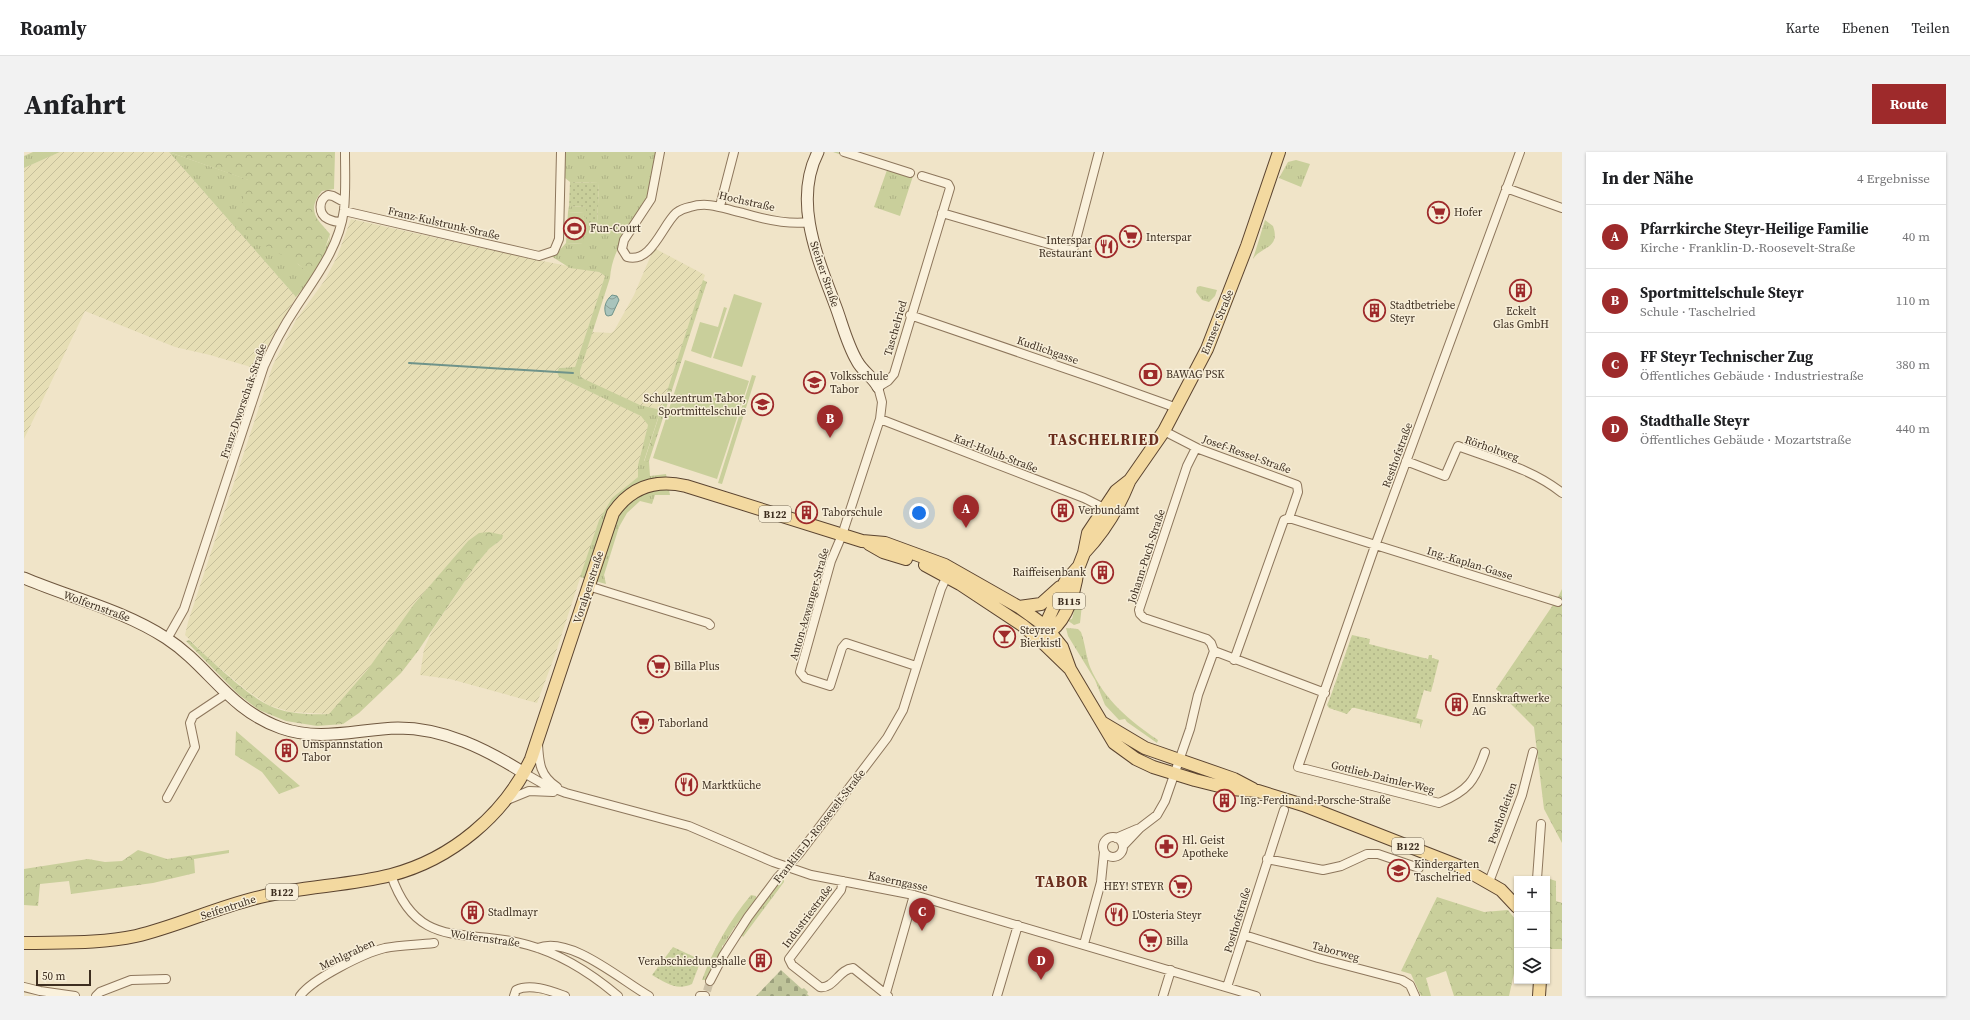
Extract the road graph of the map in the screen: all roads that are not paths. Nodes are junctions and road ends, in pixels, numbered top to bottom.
1 (345, 152) edge
2 (561, 152) edge
3 (660, 152) edge
4 (734, 152) edge
5 (818, 152) edge
6 (844, 152) edge
7 (1099, 152) edge
8 (1279, 152) edge
9 (1520, 152) edge
10 (910, 173) dead end
11 (922, 176) dead end
12 (1506, 188) junction
13 (344, 202) junction
14 (720, 206) junction
15 (1562, 208) edge
16 (344, 211) junction
17 (942, 213) junction
18 (341, 222) junction
19 (809, 222) junction
20 (910, 315) junction
21 (878, 387) junction
22 (1177, 408) junction
23 (880, 419) junction
24 (1164, 431) junction
25 (1196, 448) junction
26 (1406, 460) junction
27 (1130, 480) junction
28 (1562, 493) edge
29 (1104, 508) junction
30 (1289, 518) junction
31 (842, 535) junction
32 (862, 540) junction
33 (1375, 546) junction
34 (1084, 553) junction
35 (1078, 566) junction
36 (947, 576) junction
37 (24, 578) edge
38 (1065, 582) junction
39 (588, 586) junction
40 (1558, 602) dead end
41 (1019, 607) junction
42 (710, 626) dead end
43 (1048, 629) junction
44 (168, 639) junction
45 (1039, 639) junction
46 (1214, 651) junction
47 (1234, 660) junction
48 (916, 666) junction
49 (1070, 669) junction
50 (226, 694) junction
51 (1325, 694) junction
52 (1103, 723) junction
53 (538, 741) junction
54 (1485, 752) dead end
55 (1533, 752) dead end
56 (1179, 761) junction
57 (1298, 767) joint
58 (524, 773) junction
59 (1175, 774) junction
60 (1258, 791) junction
61 (566, 793) junction
62 (167, 798) dead end
63 (506, 800) junction
64 (1287, 805) junction
65 (1541, 824) dead end
66 (1140, 828) junction
67 (1116, 838) junction
68 (1123, 846) junction
69 (1104, 852) junction
70 (1114, 858) junction
71 (430, 859) joint
72 (1267, 859) junction
73 (787, 867) junction
74 (1419, 868) dead end
75 (391, 875) junction
76 (1537, 876) edge
77 (843, 881) junction
78 (1101, 882) junction
79 (1489, 882) junction
80 (914, 895) junction
81 (1514, 903) edge
82 (1018, 925) junction
83 (1244, 935) junction
84 (24, 943) edge
85 (434, 943) dead end
86 (1084, 944) junction
87 (538, 948) junction
88 (1171, 970) junction
89 (166, 979) dead end
90 (710, 981) tunnel mouth
91 (1540, 984) edge
92 (24, 987) edge
93 (1227, 987) junction
94 (887, 995) edge
95 (75, 996) edge
96 (96, 996) edge
97 (300, 996) edge
98 (514, 996) edge
99 (565, 996) edge
100 (618, 996) edge
101 (649, 996) edge
102 (997, 996) edge
103 (1163, 996) edge
104 (1256, 996) edge
105 (1415, 996) edge
106 (1539, 996) edge

1 - 13 street, Franz-Dworschak-Straße
2 - 16 street, Franz-Kulstrunk-Straße
3 - 14 street, Hochstraße
4 - 14 street
5 - 19 main road, Steiner Straße
6 - 10 street
7 - 17 street
8 - 22 main road, Ennser Straße / B115
9 - 12 street, Resthofstraße
11 - 17 street, Taschelried
12 - 15 street
12 - 26 street, Resthofstraße
13 - 16 street, Franz-Dworschak-Straße
13 - 18 street
14 - 19 street, Hochstraße
16 - 18 street, Franz-Dworschak-Straße
17 - 20 street, Taschelried
18 - 44 street, Franz-Dworschak-Straße
19 - 21 main road, Steiner Straße
20 - 21 street, Taschelried
20 - 22 street, Kudlichgasse
21 - 23 street
22 - 24 main road, Ennser Straße / B115
23 - 29 street, Karl-Holub-Straße
23 - 31 street
24 - 25 street, Josef-Ressel-Straße
24 - 27 main road, Ennser Straße / B115
25 - 30 street, Josef-Ressel-Straße
25 - 46 street, Johann-Puch-Straße
26 - 28 street, Rörholtweg
26 - 33 street, Resthofstraße
27 - 29 main road, Ennser Straße / B115
27 - 34 main road, Ennser Straße / B115
29 - 34 main road, Ennser Straße / B115
30 - 33 street
30 - 47 street
31 - 32 main road, B122
31 - 39 main road, Voralpenstraße / B122
31 - 48 street, Anton-Azwanger-Straße
32 - 36 main road, B122
32 - 41 main road, B122
33 - 40 street, Ing.-Kaplan-Gasse
33 - 51 street, Resthofstraße
34 - 35 main road, Ennser Straße / B115
35 - 38 main road, Ennser Straße / B115
35 - 43 main road, Ennser Straße / B115
36 - 45 main road, B122
36 - 48 street, Franklin-D.-Roosevelt-Straße
37 - 44 main road, Wolfernstraße
38 - 41 main road
38 - 43 main road, Ennser Straße / B115
39 - 42 street
39 - 53 main road, Voralpenstraße / B122
41 - 43 main road, B122
43 - 45 main road, Ennser Straße / B115
43 - 49 main road, B122
44 - 50 main road, Wolfernstraße
45 - 49 main road, B122
46 - 47 street, Johann-Puch-Straße
46 - 56 street
47 - 51 street, Johann-Puch-Straße
48 - 73 street, Franklin-D.-Roosevelt-Straße
49 - 52 main road, B122
50 - 58 main road, Wolfernstraße
50 - 62 street
51 - 57 street, Resthofstraße
52 - 56 main road, B122
52 - 59 main road, B122
53 - 58 main road, Voralpenstraße / B122
53 - 61 street, Kaserngasse
54 - 57 street, Gottlieb-Daimler-Weg
55 - 79 street, Posthofleiten
56 - 59 street
56 - 60 main road, B122
58 - 61 street, Kaserngasse
58 - 63 main road, Voralpenstraße / B122
59 - 60 main road, B122
59 - 66 street
60 - 64 main road, B122
61 - 63 street, Kaserngasse
61 - 73 street, Kaserngasse
63 - 71 main road, Voralpenstraße / B122
64 - 72 street, Posthofstraße
64 - 79 main road, B122
65 - 76 street
66 - 67 street
66 - 68 street
67 - 68 street
67 - 69 street
68 - 70 street
69 - 70 street
69 - 78 street
70 - 78 street
71 - 75 main road, Seifentruhe / B122
72 - 74 street
72 - 83 street, Posthofstraße
73 - 77 street, Kaserngasse
73 - 90 street, Franklin-D.-Roosevelt-Straße
75 - 84 main road, Seifentruhe / B122
75 - 87 street, Wolfernstraße
77 - 80 street, Kaserngasse
77 - 94 street, Industriestraße
78 - 86 street
79 - 81 main road, B122
80 - 82 street, Kaserngasse
80 - 94 street, Industriestraße
82 - 86 street, Kaserngasse
82 - 102 street
83 - 93 street, Posthofstraße
83 - 105 street, Taborweg
85 - 97 street, Mehlgraben
86 - 88 street, Kaserngasse
87 - 100 street, Wolfernstraße
87 - 101 street
88 - 93 street, Kaserngasse
88 - 103 street
89 - 96 street
91 - 106 main road
92 - 95 street
93 - 104 street, Kaserngasse
98 - 99 street

